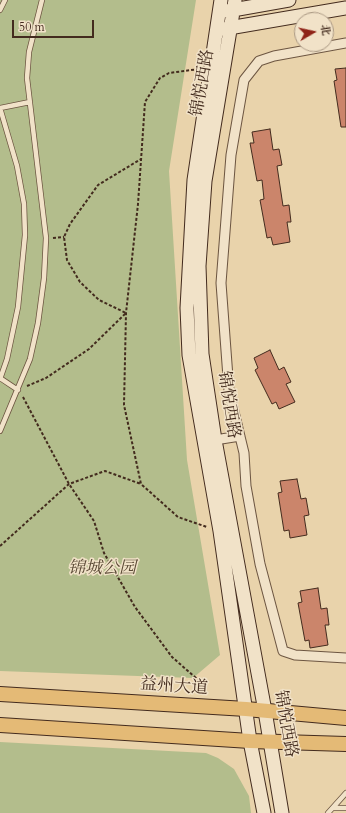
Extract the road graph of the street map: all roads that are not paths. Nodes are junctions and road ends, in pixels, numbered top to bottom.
1 (5, 0) edge
2 (42, 0) edge
3 (289, 0) edge
4 (234, 5) edge
5 (220, 6) edge
6 (346, 8) edge
7 (0, 10) edge
8 (231, 28) junction
9 (217, 30) junction
10 (346, 43) edge
11 (30, 102) junction
12 (0, 108) edge
13 (0, 378) edge
14 (18, 390) junction
15 (0, 431) edge
16 (240, 436) junction
17 (215, 440) junction
18 (346, 658) edge
19 (0, 694) edge
20 (246, 709) junction
21 (265, 711) junction
22 (346, 718) edge
23 (0, 725) edge
24 (250, 741) junction
25 (270, 741) junction
26 (346, 744) edge
27 (346, 793) edge
28 (333, 808) junction
29 (346, 808) edge
30 (264, 813) edge
31 (282, 813) edge
32 (328, 813) edge

1 - 7 lane
2 - 11 lane
3 - 4 main road
4 - 5 main road
4 - 8 main road, 锦悦西路
5 - 9 main road, 锦悦西路
6 - 8 main road
8 - 9 main road
8 - 17 main road, 锦悦西路
9 - 20 main road, 锦悦西路
10 - 16 street
11 - 12 lane
11 - 14 lane
12 - 13 lane
13 - 14 lane
14 - 15 lane
16 - 17 street
16 - 18 street
17 - 21 main road, 锦悦西路
19 - 20 main road, 益州大道
20 - 21 main road, 益州大道
20 - 24 main road, 锦悦西路
21 - 22 main road, 益州大道
21 - 25 main road, 锦悦西路
23 - 24 main road
24 - 25 main road
24 - 30 main road, 锦悦西路
25 - 26 main road
25 - 31 main road, 锦悦西路
27 - 28 lane
28 - 29 lane
28 - 32 lane

